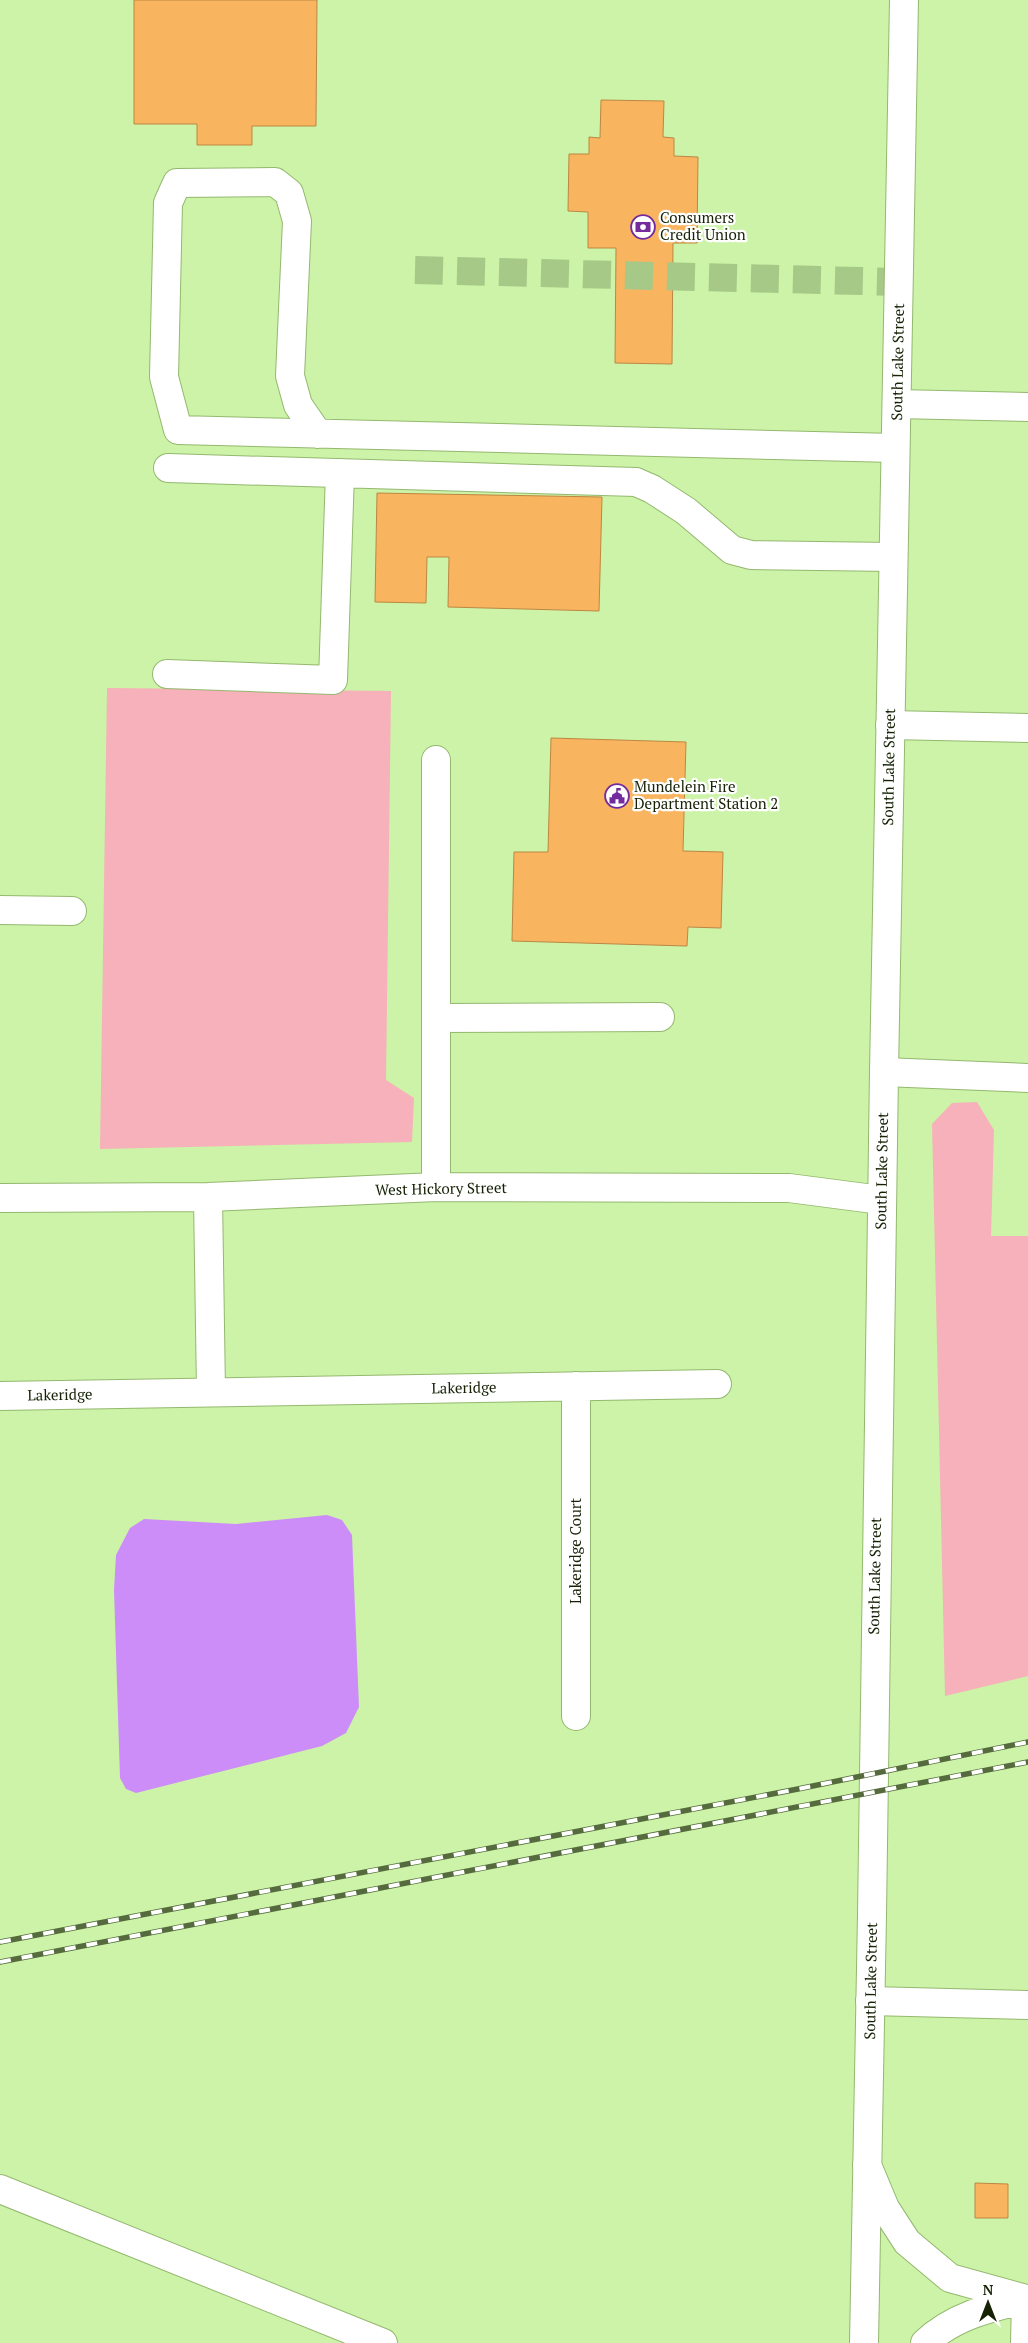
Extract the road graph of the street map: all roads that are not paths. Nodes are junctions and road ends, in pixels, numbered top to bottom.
1 (904, 0) edge
2 (898, 404) junction
3 (1028, 407) edge
4 (318, 434) junction
5 (895, 448) junction
6 (168, 468) dead end
7 (340, 473) junction
8 (893, 557) junction
9 (167, 674) dead end
10 (890, 725) junction
11 (1028, 728) edge
12 (436, 760) dead end
13 (0, 910) edge
14 (72, 911) dead end
15 (660, 1017) dead end
16 (436, 1018) junction
17 (884, 1072) junction
18 (1028, 1078) edge
19 (436, 1187) junction
20 (208, 1197) junction
21 (0, 1198) edge
22 (882, 1200) junction
23 (718, 1384) dead end
24 (576, 1386) junction
25 (211, 1392) junction
26 (0, 1396) edge
27 (576, 1716) dead end
28 (870, 2001) junction
29 (1028, 2005) edge
30 (867, 2166) junction
31 (0, 2189) edge
32 (1027, 2299) edge
33 (383, 2343) edge
34 (864, 2343) edge
35 (925, 2343) edge
36 (1025, 2343) edge

1 - 2 street, South Lake Street
2 - 3 street
2 - 5 street, South Lake Street
4 - 4 street
4 - 5 street
5 - 8 street, South Lake Street
6 - 7 street
7 - 8 street
7 - 9 street
8 - 10 street, South Lake Street
10 - 11 street
10 - 17 street, South Lake Street
12 - 16 street
13 - 14 street
15 - 16 street
16 - 19 street
17 - 18 street
17 - 22 street, South Lake Street
19 - 20 street, West Hickory Street
19 - 22 street, West Hickory Street
20 - 21 street, West Hickory Street
20 - 25 street
22 - 28 street, South Lake Street
23 - 24 street, Lakeridge
24 - 25 street, Lakeridge
24 - 27 street, Lakeridge Court
25 - 26 street, Lakeridge
28 - 29 street
28 - 30 street, South Lake Street
30 - 32 street
30 - 34 street, South Lake Street
31 - 33 street
32 - 35 street
32 - 36 street

